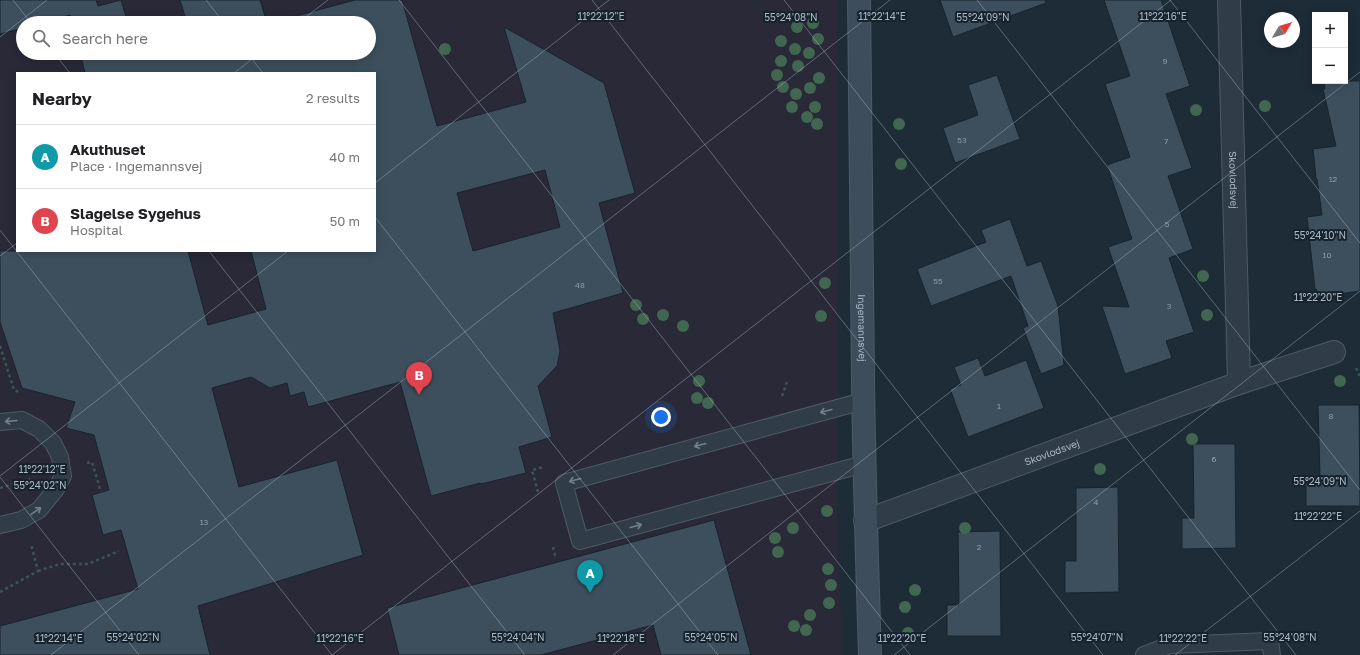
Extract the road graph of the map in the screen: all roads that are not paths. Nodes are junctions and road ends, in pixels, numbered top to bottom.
1 (860, 0) edge
2 (1229, 0) edge
3 (1334, 352) dead end
4 (1239, 384) junction
5 (863, 401) junction
6 (0, 422) edge
7 (864, 464) junction
8 (865, 522) junction
9 (0, 525) edge
10 (870, 655) edge
11 (1144, 655) edge
12 (1272, 655) edge

1 - 5 street, Ingemannsvej
2 - 4 street, Skovlodsvej
3 - 4 street, Skovlodsvej
4 - 8 street, Skovlodsvej
5 - 7 street, Ingemannsvej
5 -> 7 lane
9 -> 6 lane
7 - 8 street, Ingemannsvej
8 - 10 street, Ingemannsvej
11 - 12 lane

